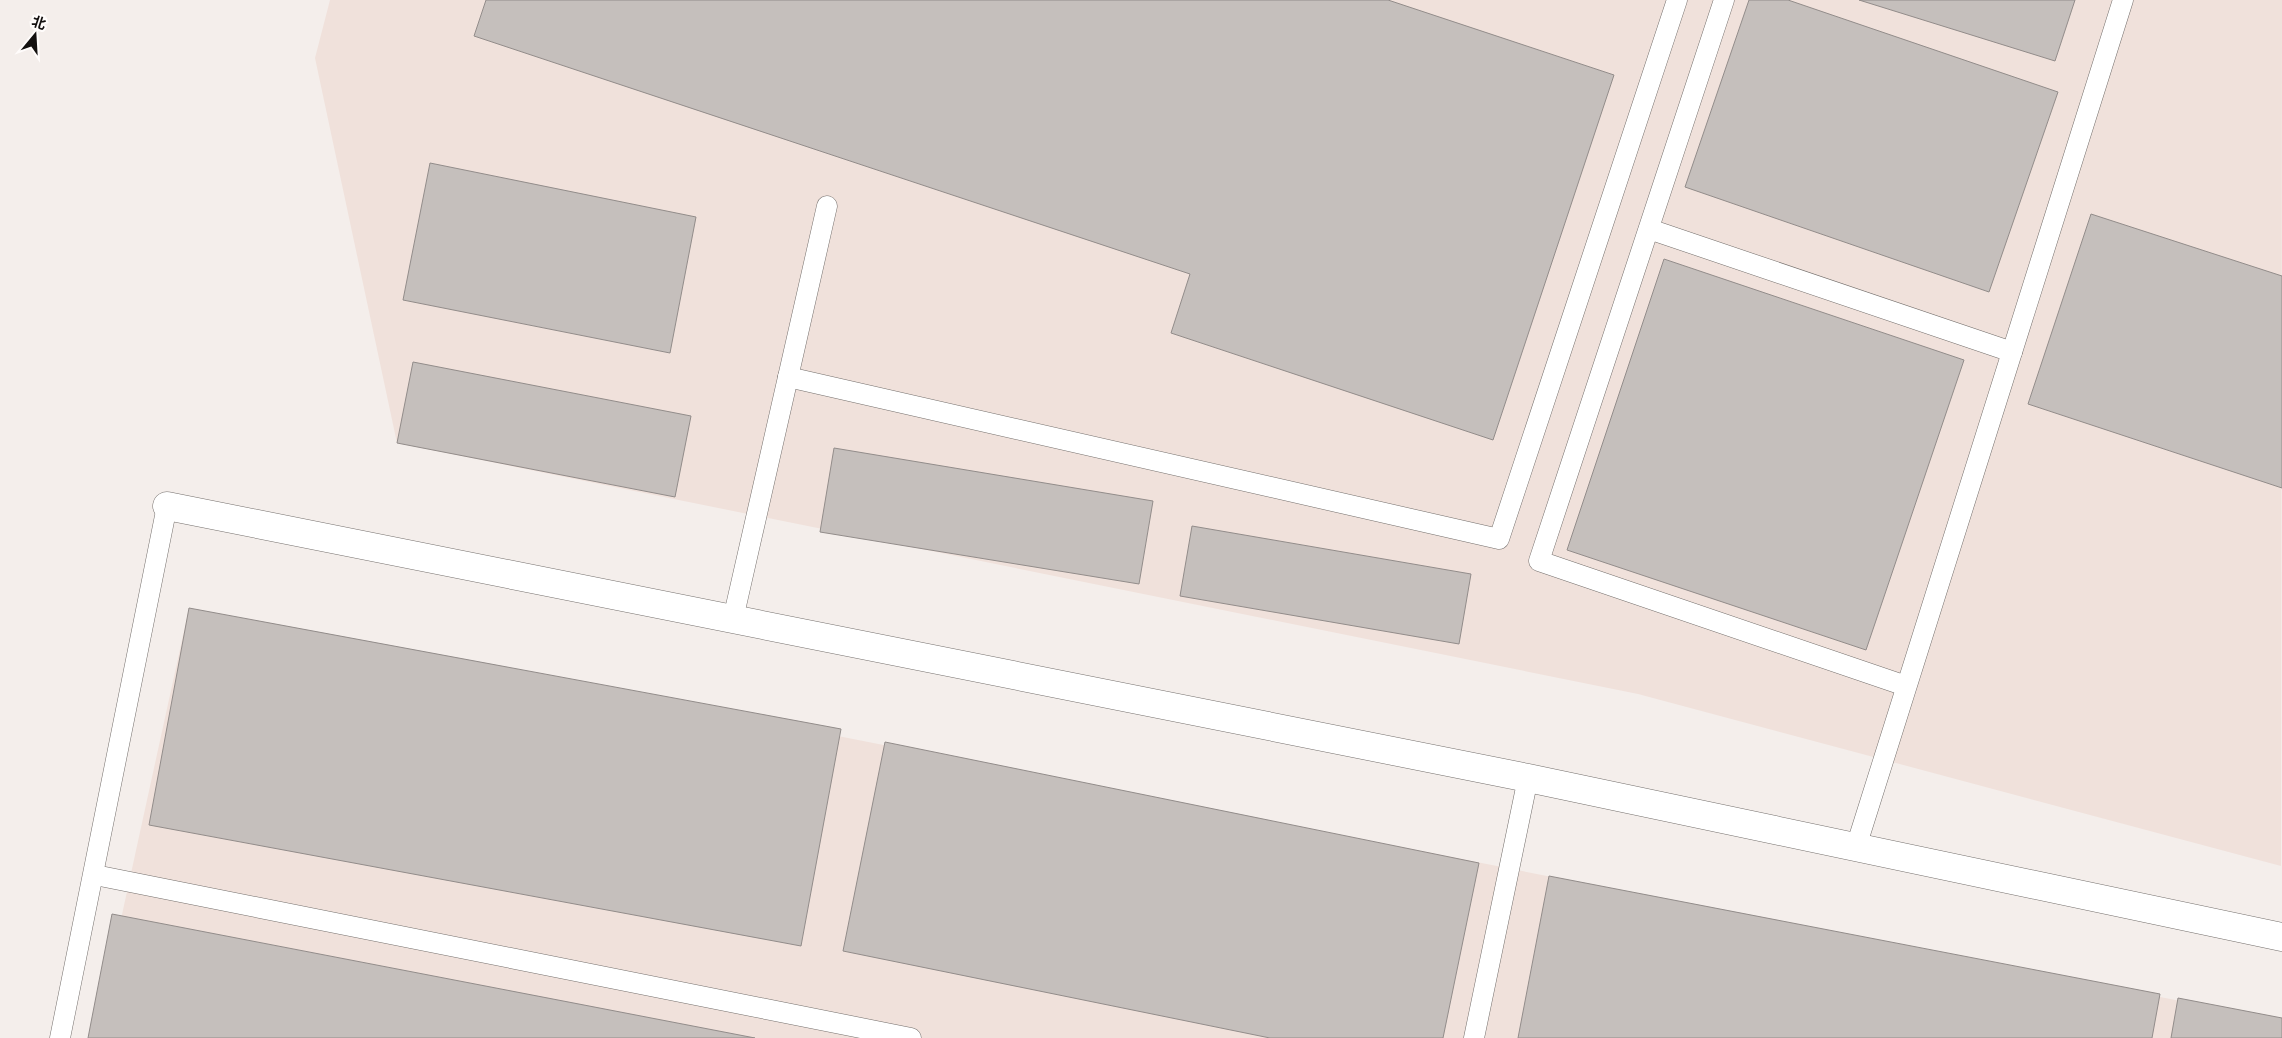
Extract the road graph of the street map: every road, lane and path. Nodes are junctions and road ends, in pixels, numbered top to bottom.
1 (1676, 0) edge
2 (1724, 0) edge
3 (2123, 0) edge
4 (827, 206) dead end
5 (1649, 229) junction
6 (2012, 352) junction
7 (788, 377) junction
8 (167, 506) joint
9 (733, 620) junction
10 (1906, 686) junction
11 (1528, 778) junction
12 (1856, 847) junction
13 (95, 875) junction
14 (2282, 937) edge
15 (60, 1038) edge
16 (911, 1038) edge
17 (1474, 1038) edge

1 - 7 lane
2 - 5 lane
3 - 6 lane
4 - 7 lane
5 - 6 lane
5 - 10 lane
6 - 10 lane
7 - 9 lane
8 - 9 street
8 - 13 lane
9 - 11 street
10 - 12 lane
11 - 12 street
11 - 17 lane
12 - 14 street
13 - 15 lane
13 - 16 lane

